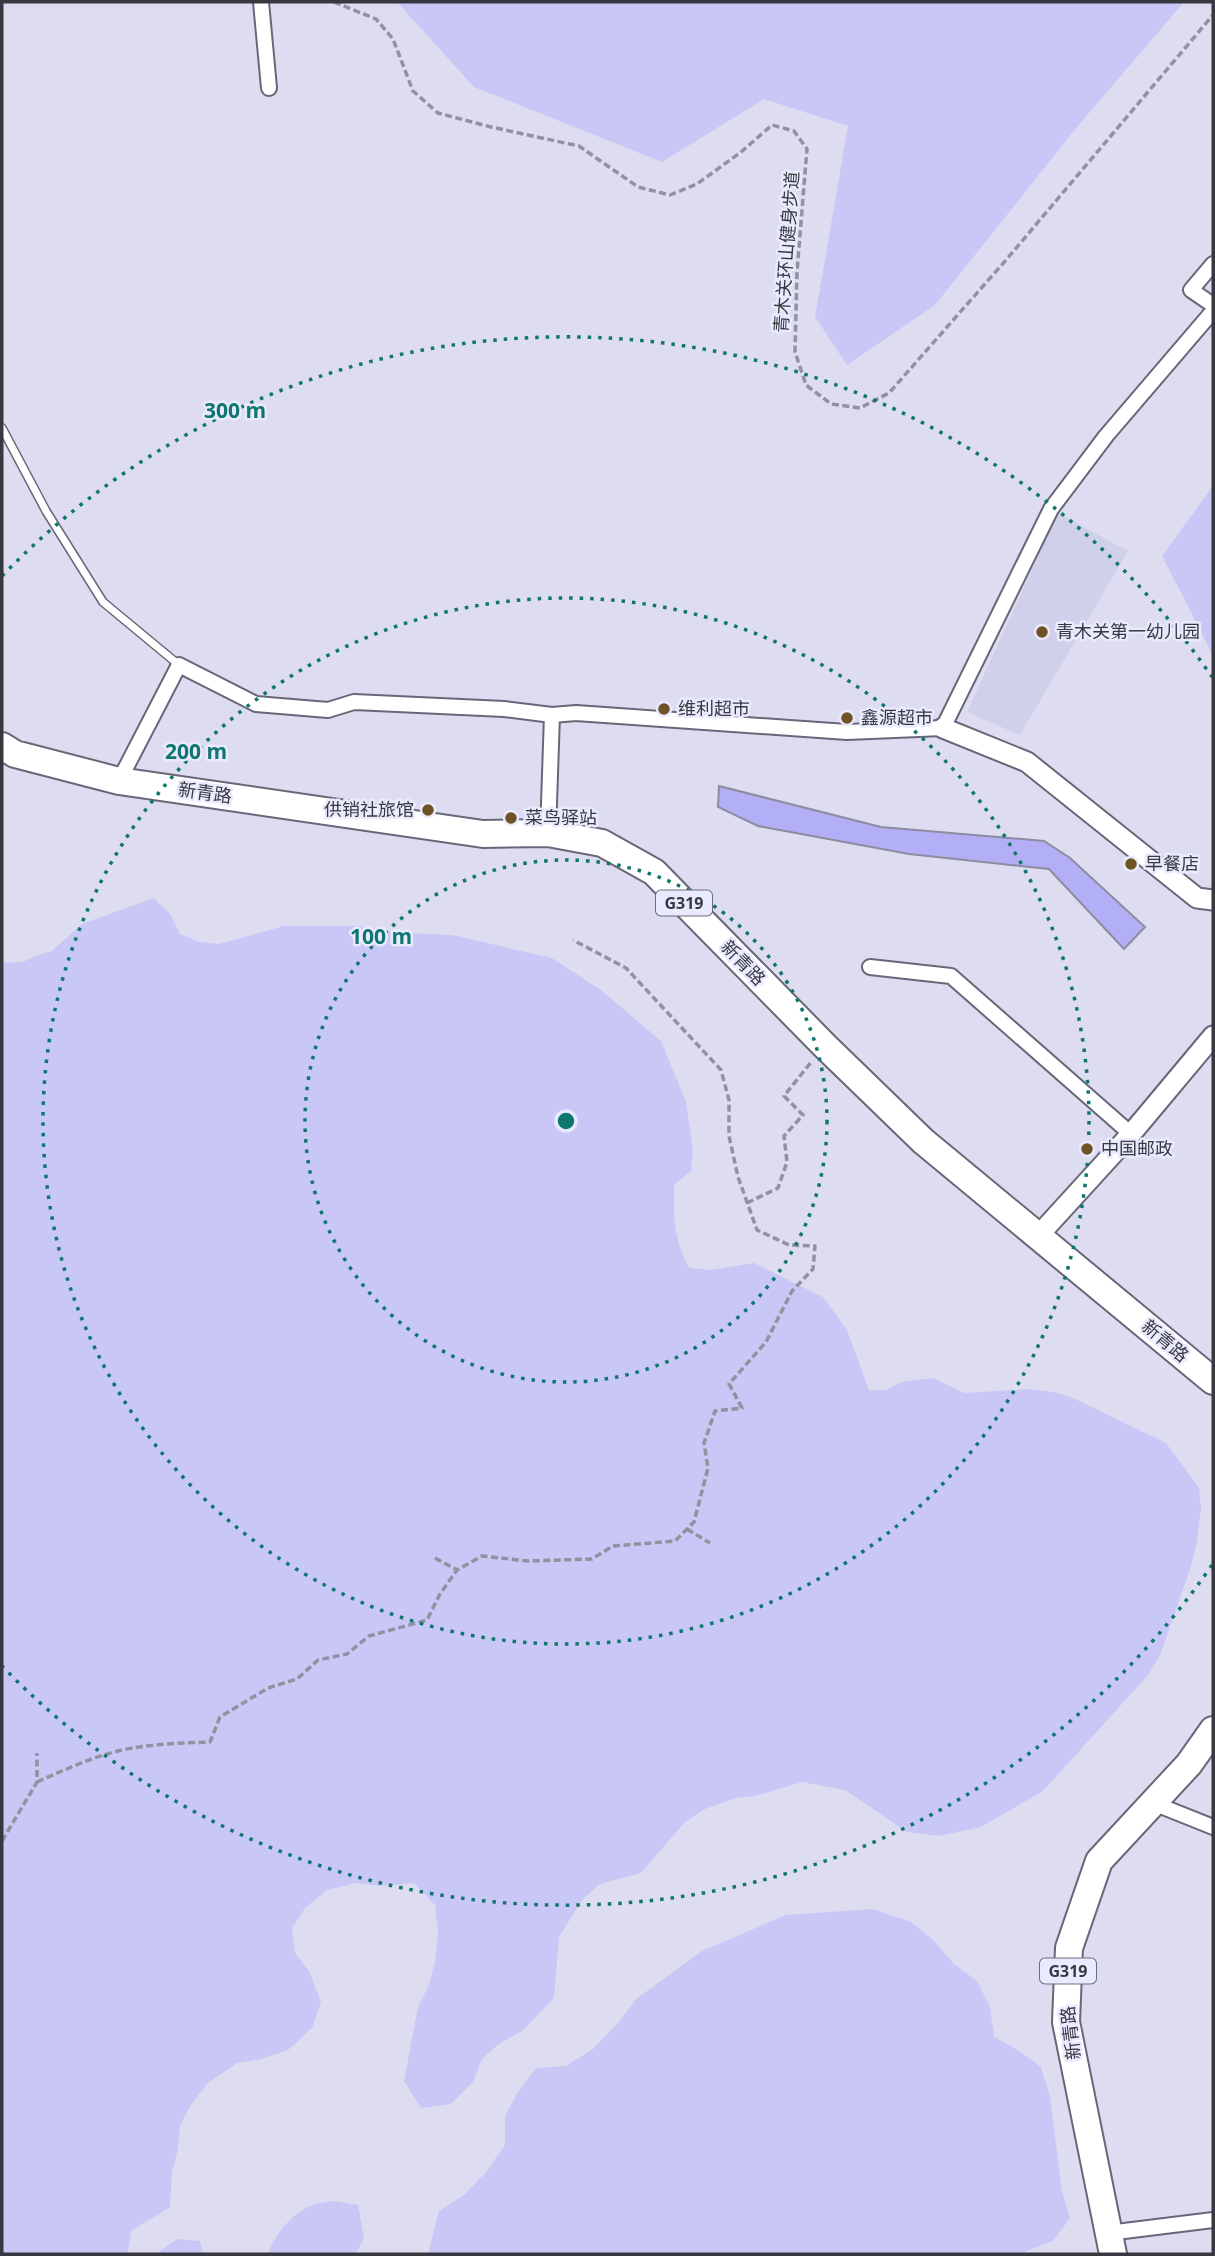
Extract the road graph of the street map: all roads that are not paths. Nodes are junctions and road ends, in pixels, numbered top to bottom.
1 (261, 2) edge
2 (270, 88) dead end
3 (1213, 264) edge
4 (1213, 305) edge
5 (1213, 311) edge
6 (2, 428) edge
7 (179, 665) junction
8 (552, 715) junction
9 (943, 727) junction
10 (2, 746) edge
11 (119, 781) junction
12 (548, 833) junction
13 (1213, 900) edge
14 (870, 967) dead end
15 (1213, 1036) edge
16 (1131, 1133) junction
17 (1038, 1236) junction
18 (1213, 1381) edge
19 (1213, 1730) edge
20 (1153, 1803) junction
21 (1213, 1827) edge
22 (1213, 2220) edge
23 (1111, 2244) edge

1 - 2 street
3 - 4 street
5 - 9 street
6 - 7 lane
7 - 8 street
7 - 11 street
8 - 9 street
8 - 12 street
9 - 13 main road
10 - 11 highway, 新青路 / G319
11 - 12 highway, 新青路 / G319
12 - 17 highway, 新青路 / G319
14 - 16 street
15 - 16 main road
16 - 17 main road
17 - 18 highway, 新青路 / G319
19 - 20 highway, 新青路 / G319
20 - 21 street
20 - 23 highway, 新青路 / G319
22 - 23 street

